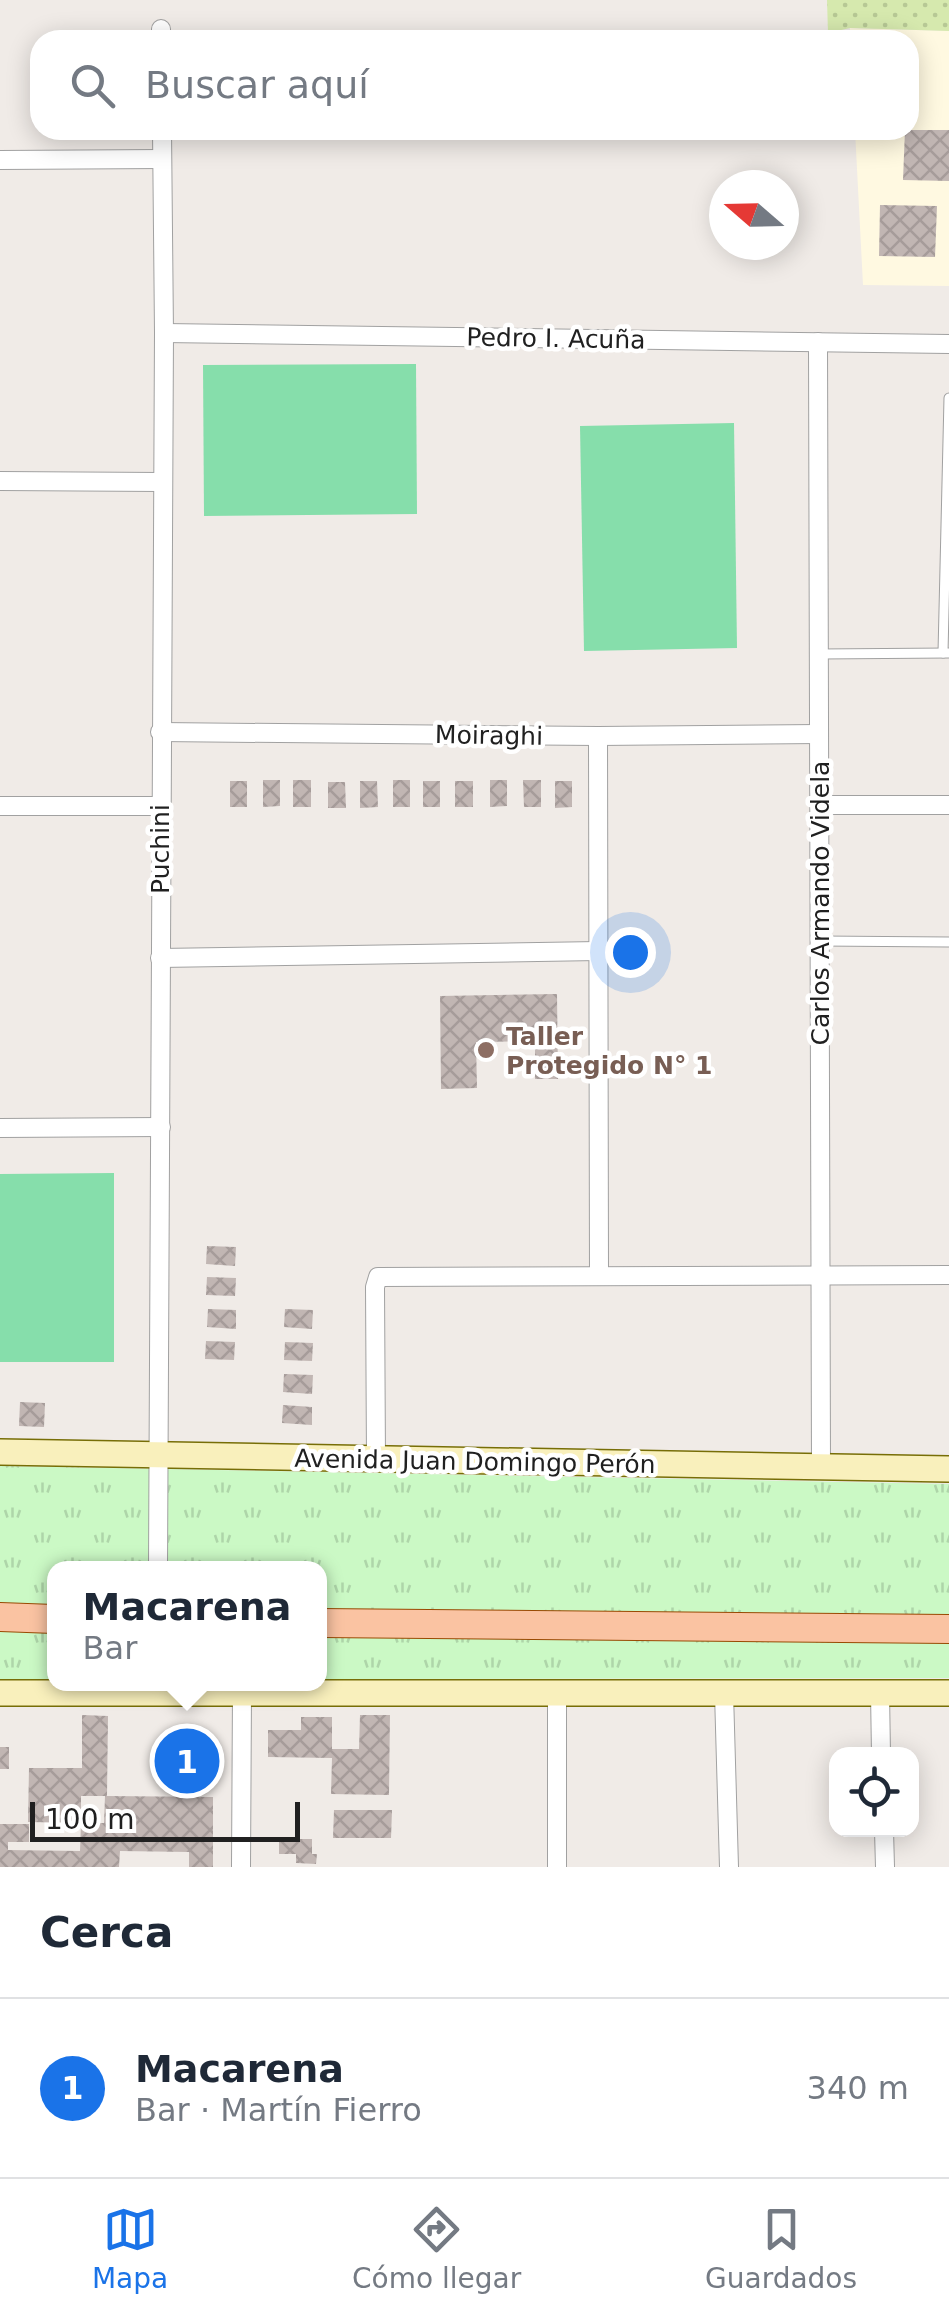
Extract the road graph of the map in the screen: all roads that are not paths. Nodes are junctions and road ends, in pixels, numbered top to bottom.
1 (162, 140) edge
2 (162, 159) junction
3 (0, 160) edge
4 (164, 334) junction
5 (818, 342) junction
6 (949, 344) edge
7 (949, 398) edge
8 (0, 481) edge
9 (162, 482) junction
10 (946, 653) edge
11 (820, 654) junction
12 (160, 732) junction
13 (819, 734) junction
14 (598, 736) junction
15 (820, 805) junction
16 (949, 805) edge
17 (0, 806) edge
18 (159, 806) junction
19 (820, 941) junction
20 (949, 942) edge
21 (598, 952) junction
22 (160, 958) junction
23 (161, 1127) junction
24 (0, 1128) edge
25 (599, 1275) junction
26 (821, 1275) junction
27 (949, 1276) edge
28 (0, 1452) edge
29 (160, 1454) junction
30 (376, 1460) junction
31 (821, 1465) junction
32 (949, 1469) edge
33 (158, 1561) edge
34 (0, 1617) edge
35 (47, 1618) edge
36 (327, 1623) edge
37 (949, 1629) edge
38 (62, 1691) edge
39 (207, 1691) edge
40 (0, 1693) edge
41 (242, 1693) junction
42 (557, 1693) junction
43 (724, 1693) junction
44 (880, 1693) junction
45 (949, 1693) edge
46 (882, 1747) edge
47 (884, 1837) edge
48 (240, 1867) edge
49 (557, 1867) edge
50 (729, 1867) edge
51 (885, 1867) edge

1 - 2 street, Puchini
2 - 3 street
2 - 4 street, Puchini
4 - 5 street, Pedro I. Acuña
4 - 9 street, Puchini
5 - 6 street, Pedro I. Acuña
5 - 11 street, Carlos Armando Videla
7 - 10 lane
8 - 9 street
9 - 12 street, Puchini
10 - 11 lane
11 - 13 street, Carlos Armando Videla
12 - 14 street, Moiraghi
12 - 18 street, Puchini
13 - 14 street, Moiraghi
13 - 15 street, Carlos Armando Videla
14 - 21 street
15 - 16 street
15 - 19 street, Carlos Armando Videla
17 - 18 street
18 - 22 street, Puchini
19 - 20 lane
19 - 26 street, Carlos Armando Videla
21 - 22 street
21 - 25 street
22 - 23 street, Puchini
23 - 24 street
23 - 29 street, Puchini
25 - 26 street
25 - 30 street
26 - 27 street
26 - 31 street, Carlos Armando Videla
28 - 29 main road, Avenida Juan Domingo Perón
29 - 30 main road, Avenida Juan Domingo Perón
29 - 33 street, Puchini
30 - 31 main road, Avenida Juan Domingo Perón
31 - 32 main road, Avenida Juan Domingo Perón
34 - 35 main road
36 - 37 main road
38 - 40 main road
39 - 41 main road
41 - 42 main road
41 - 48 street
42 - 43 main road
42 - 49 street
43 - 44 main road
43 - 50 street
44 - 45 main road
44 - 46 street
47 - 51 street

